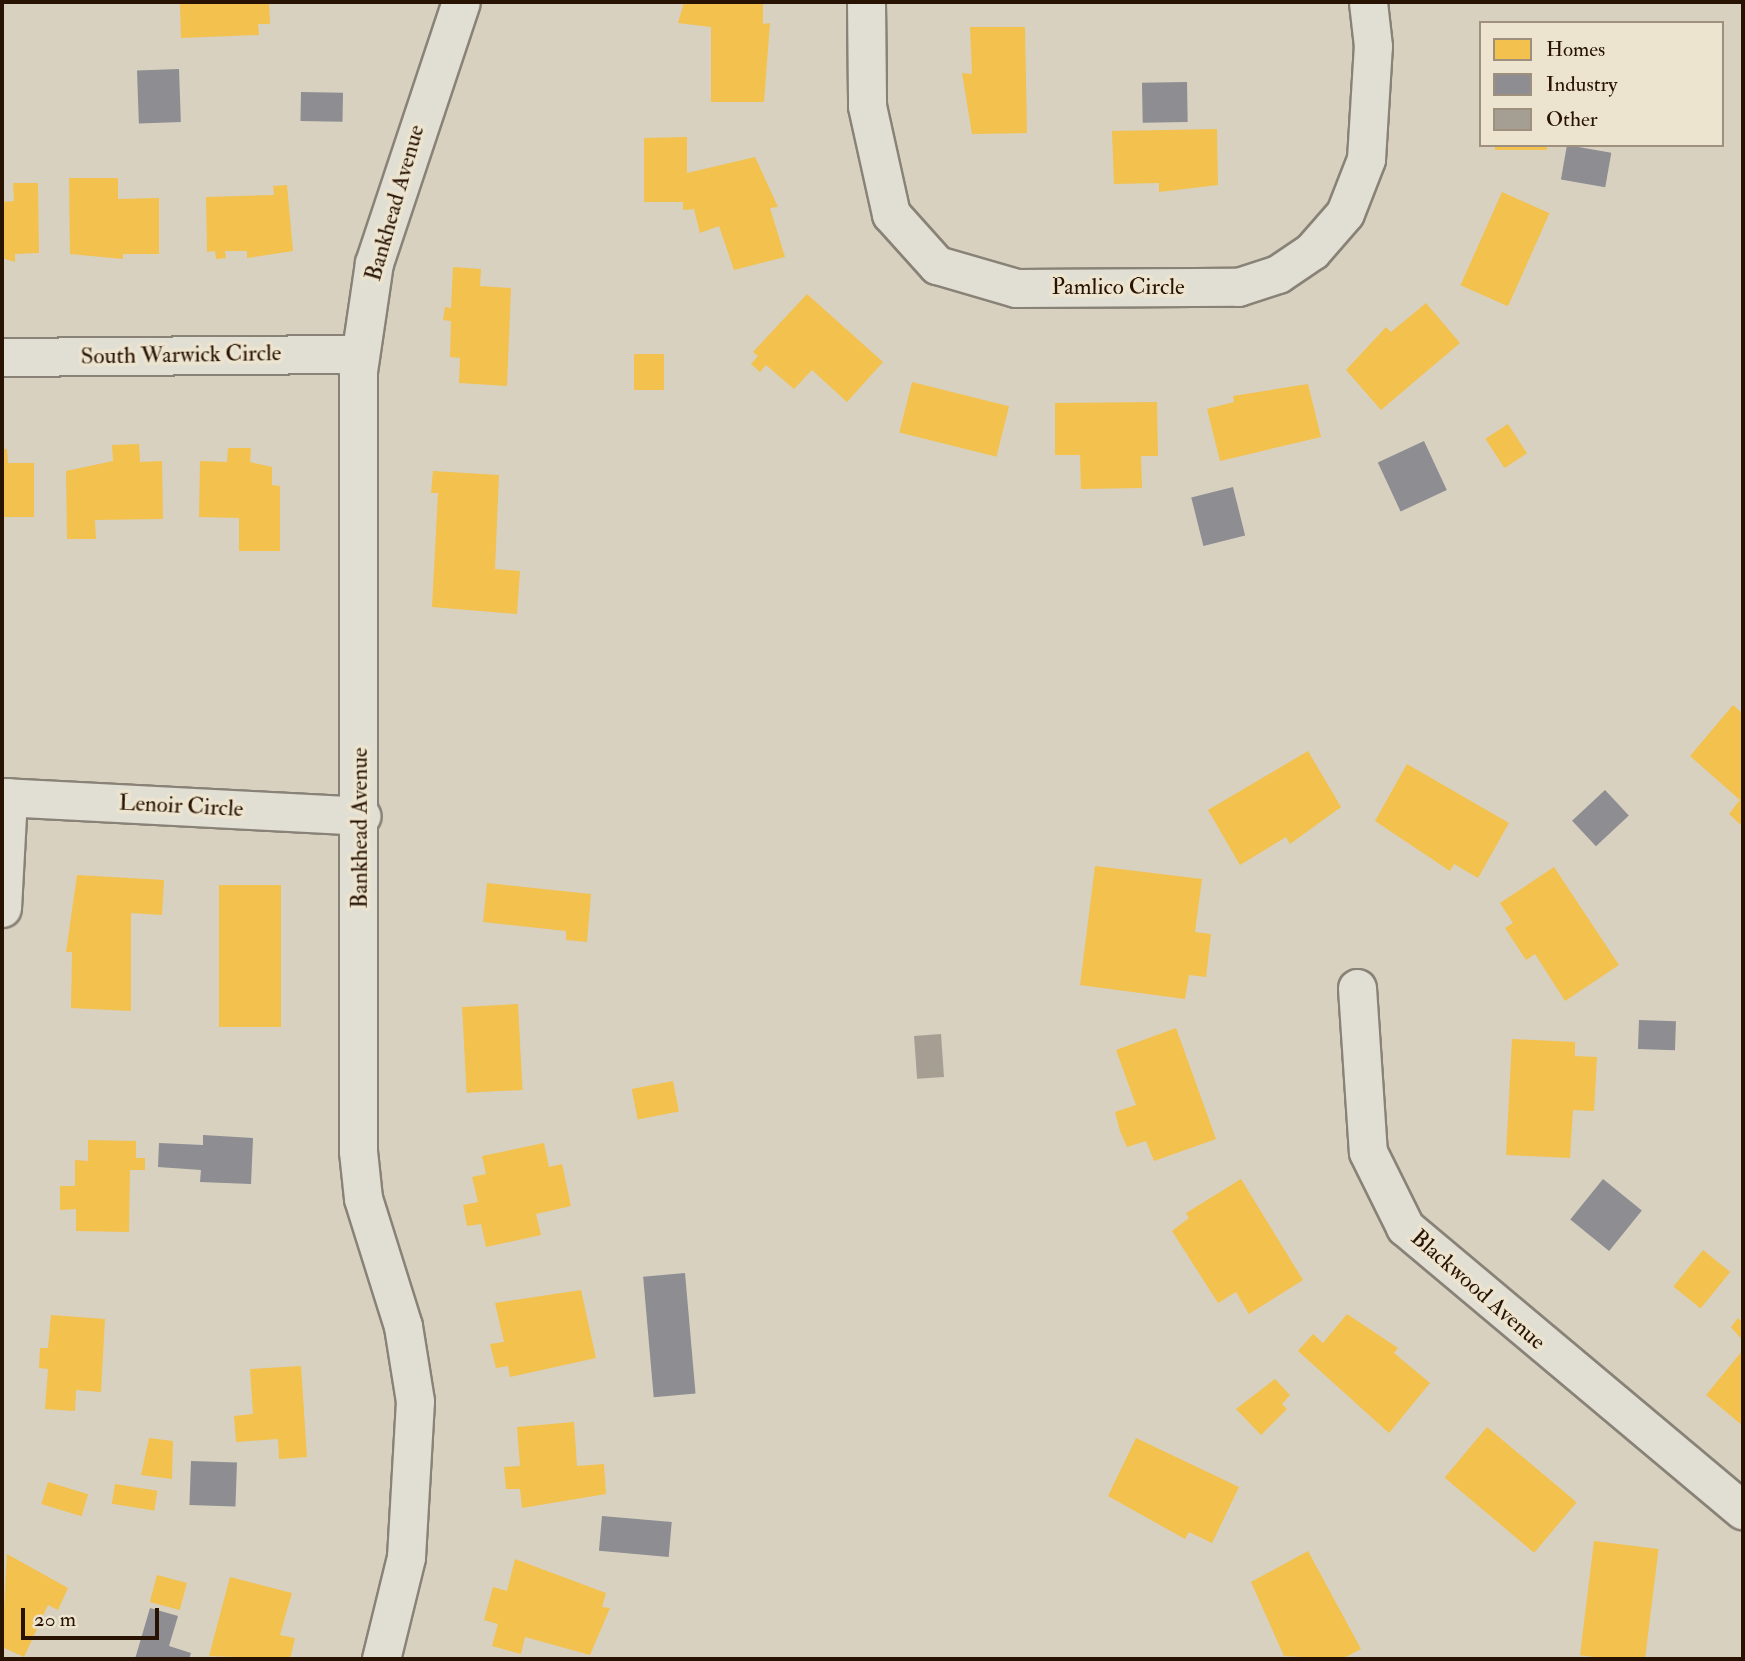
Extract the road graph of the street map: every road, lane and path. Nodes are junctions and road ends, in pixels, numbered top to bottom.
1 (461, 2) edge
2 (866, 2) edge
3 (1368, 2) edge
4 (360, 354) junction
5 (2, 357) edge
6 (5, 797) edge
7 (361, 816) junction
8 (2, 908) edge
9 (1357, 988) dead end
10 (1743, 1510) edge
11 (381, 1659) edge

1 - 4 street, Bankhead Avenue
2 - 3 street, Pamlico Circle
4 - 5 street, South Warwick Circle
4 - 7 street, Bankhead Avenue
6 - 7 street, Lenoir Circle
6 - 8 street
7 - 11 street, Bankhead Avenue
9 - 10 street, Blackwood Avenue

